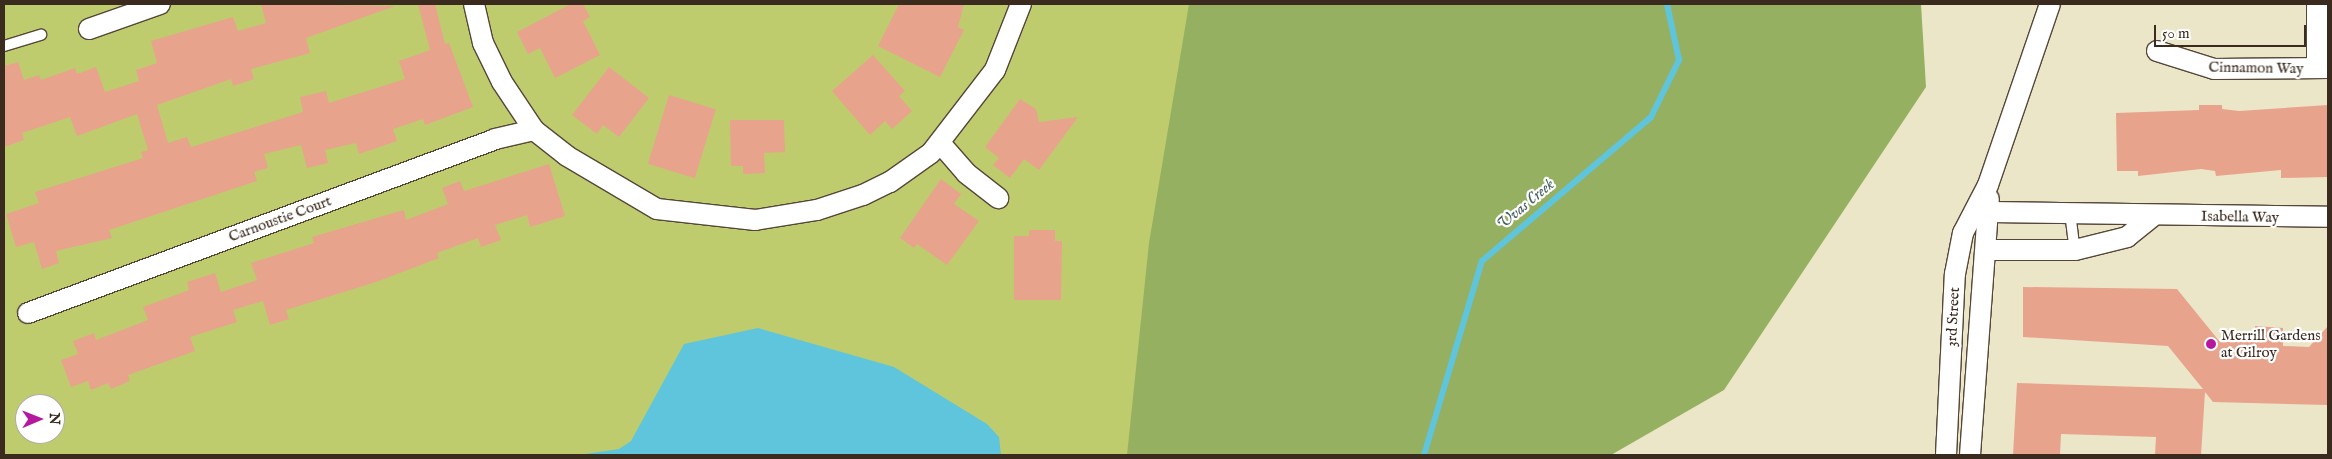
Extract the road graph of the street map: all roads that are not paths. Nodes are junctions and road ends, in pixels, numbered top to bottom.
1 (160, 4) edge
2 (474, 4) edge
3 (1021, 4) edge
4 (2050, 4) edge
5 (2317, 4) edge
6 (89, 28) dead end
7 (41, 34) dead end
8 (4, 46) edge
9 (2157, 52) dead end
10 (2323, 68) edge
11 (534, 130) junction
12 (941, 144) junction
13 (1988, 185) junction
14 (998, 198) dead end
15 (1990, 212) junction
16 (2070, 212) junction
17 (2328, 217) edge
18 (2152, 218) junction
19 (1987, 250) junction
20 (2075, 250) junction
21 (28, 312) dead end
22 (1946, 455) edge
23 (1970, 455) edge

1 - 6 street
2 - 11 street
3 - 12 street
4 - 13 street, 3rd Street
5 - 10 street
7 - 8 lane
9 - 10 street, Cinnamon Way
11 - 12 street
11 - 21 street, Carnoustie Court
12 - 14 street
13 - 15 street, 3rd Street
13 - 22 street, 3rd Street
15 - 16 street, Isabella Way
15 - 19 street, 3rd Street
16 - 18 street, Isabella Way
16 - 20 lane
17 - 18 street, Isabella Way
18 - 20 street
19 - 20 street
19 - 23 street, 3rd Street

